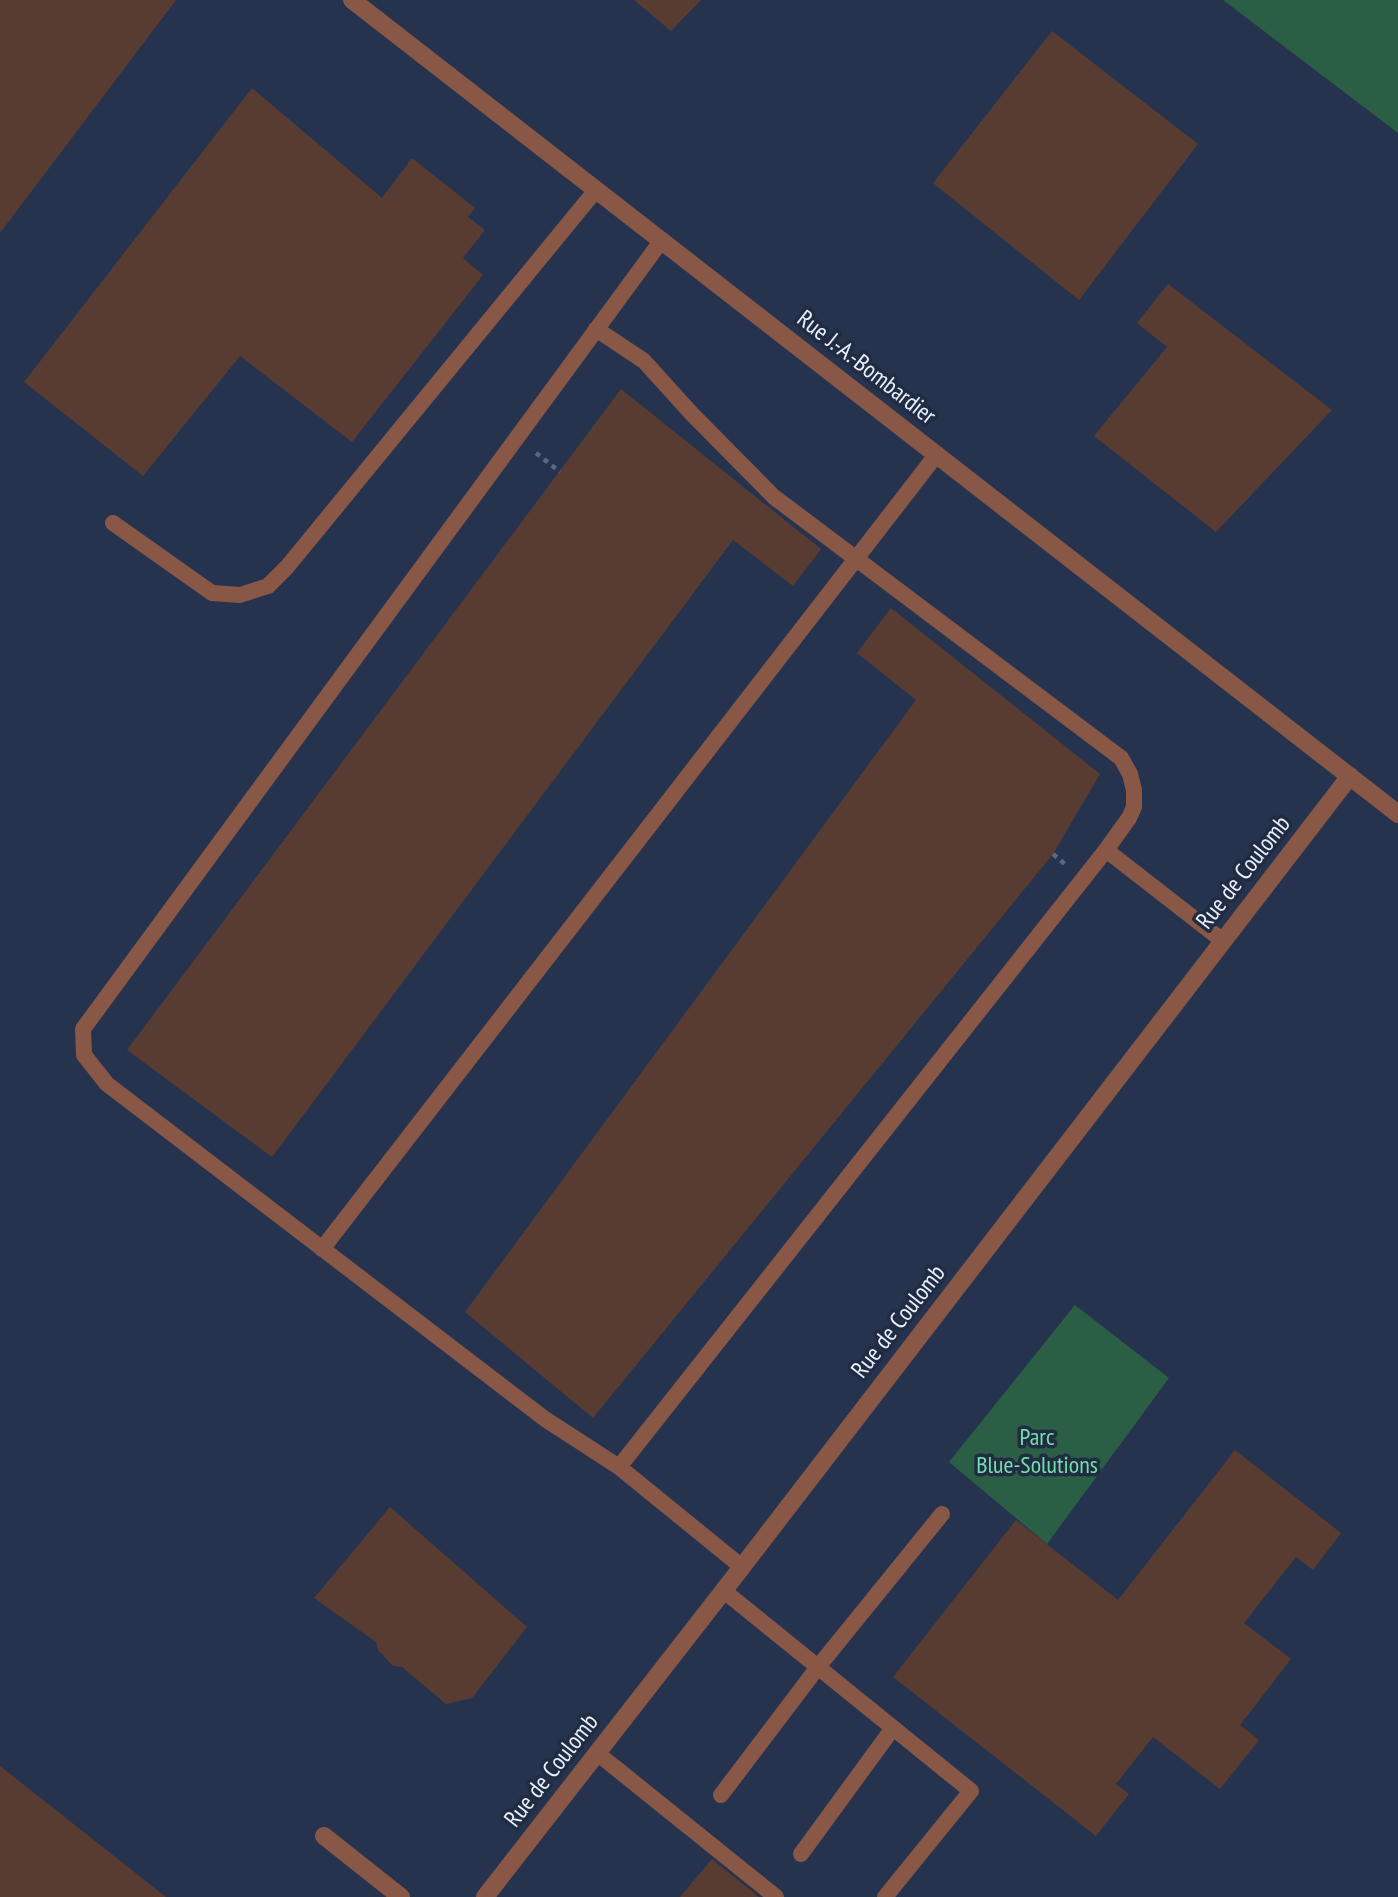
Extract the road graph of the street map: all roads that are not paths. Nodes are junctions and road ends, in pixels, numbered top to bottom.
1 (352, 0) edge
2 (596, 190) junction
3 (662, 240) junction
4 (596, 329) junction
5 (936, 454) junction
6 (113, 523) dead end
7 (856, 559) junction
8 (1350, 776) junction
9 (1398, 814) edge
10 (1107, 850) junction
11 (1223, 941) junction
12 (322, 1249) junction
13 (619, 1467) junction
14 (942, 1514) dead end
15 (742, 1567) junction
16 (724, 1591) junction
17 (818, 1667) junction
18 (893, 1728) junction
19 (597, 1752) junction
20 (721, 1795) dead end
21 (324, 1836) dead end
22 (801, 1854) dead end
23 (401, 1897) edge
24 (485, 1897) edge
25 (776, 1897) edge
26 (885, 1897) edge

1 - 2 street, Rue J.-A.-Bombardier
2 - 3 street, Rue J.-A.-Bombardier
2 - 6 lane
3 - 4 lane
3 - 5 street, Rue J.-A.-Bombardier
4 - 7 lane
4 - 12 lane
5 - 7 lane
5 - 8 street, Rue J.-A.-Bombardier
7 - 10 lane
7 - 12 lane
8 - 9 street, Rue J.-A.-Bombardier
8 - 11 street, Rue de Coulomb
10 - 11 lane
10 - 13 lane
11 - 15 street, Rue de Coulomb
12 - 13 lane
13 - 15 lane
14 - 17 lane
15 - 16 street, Rue de Coulomb
16 - 17 lane
16 - 19 street, Rue de Coulomb
17 - 18 lane
17 - 20 lane
18 - 22 lane
18 - 26 lane
19 - 24 street, Rue de Coulomb
19 - 25 lane
21 - 23 street

